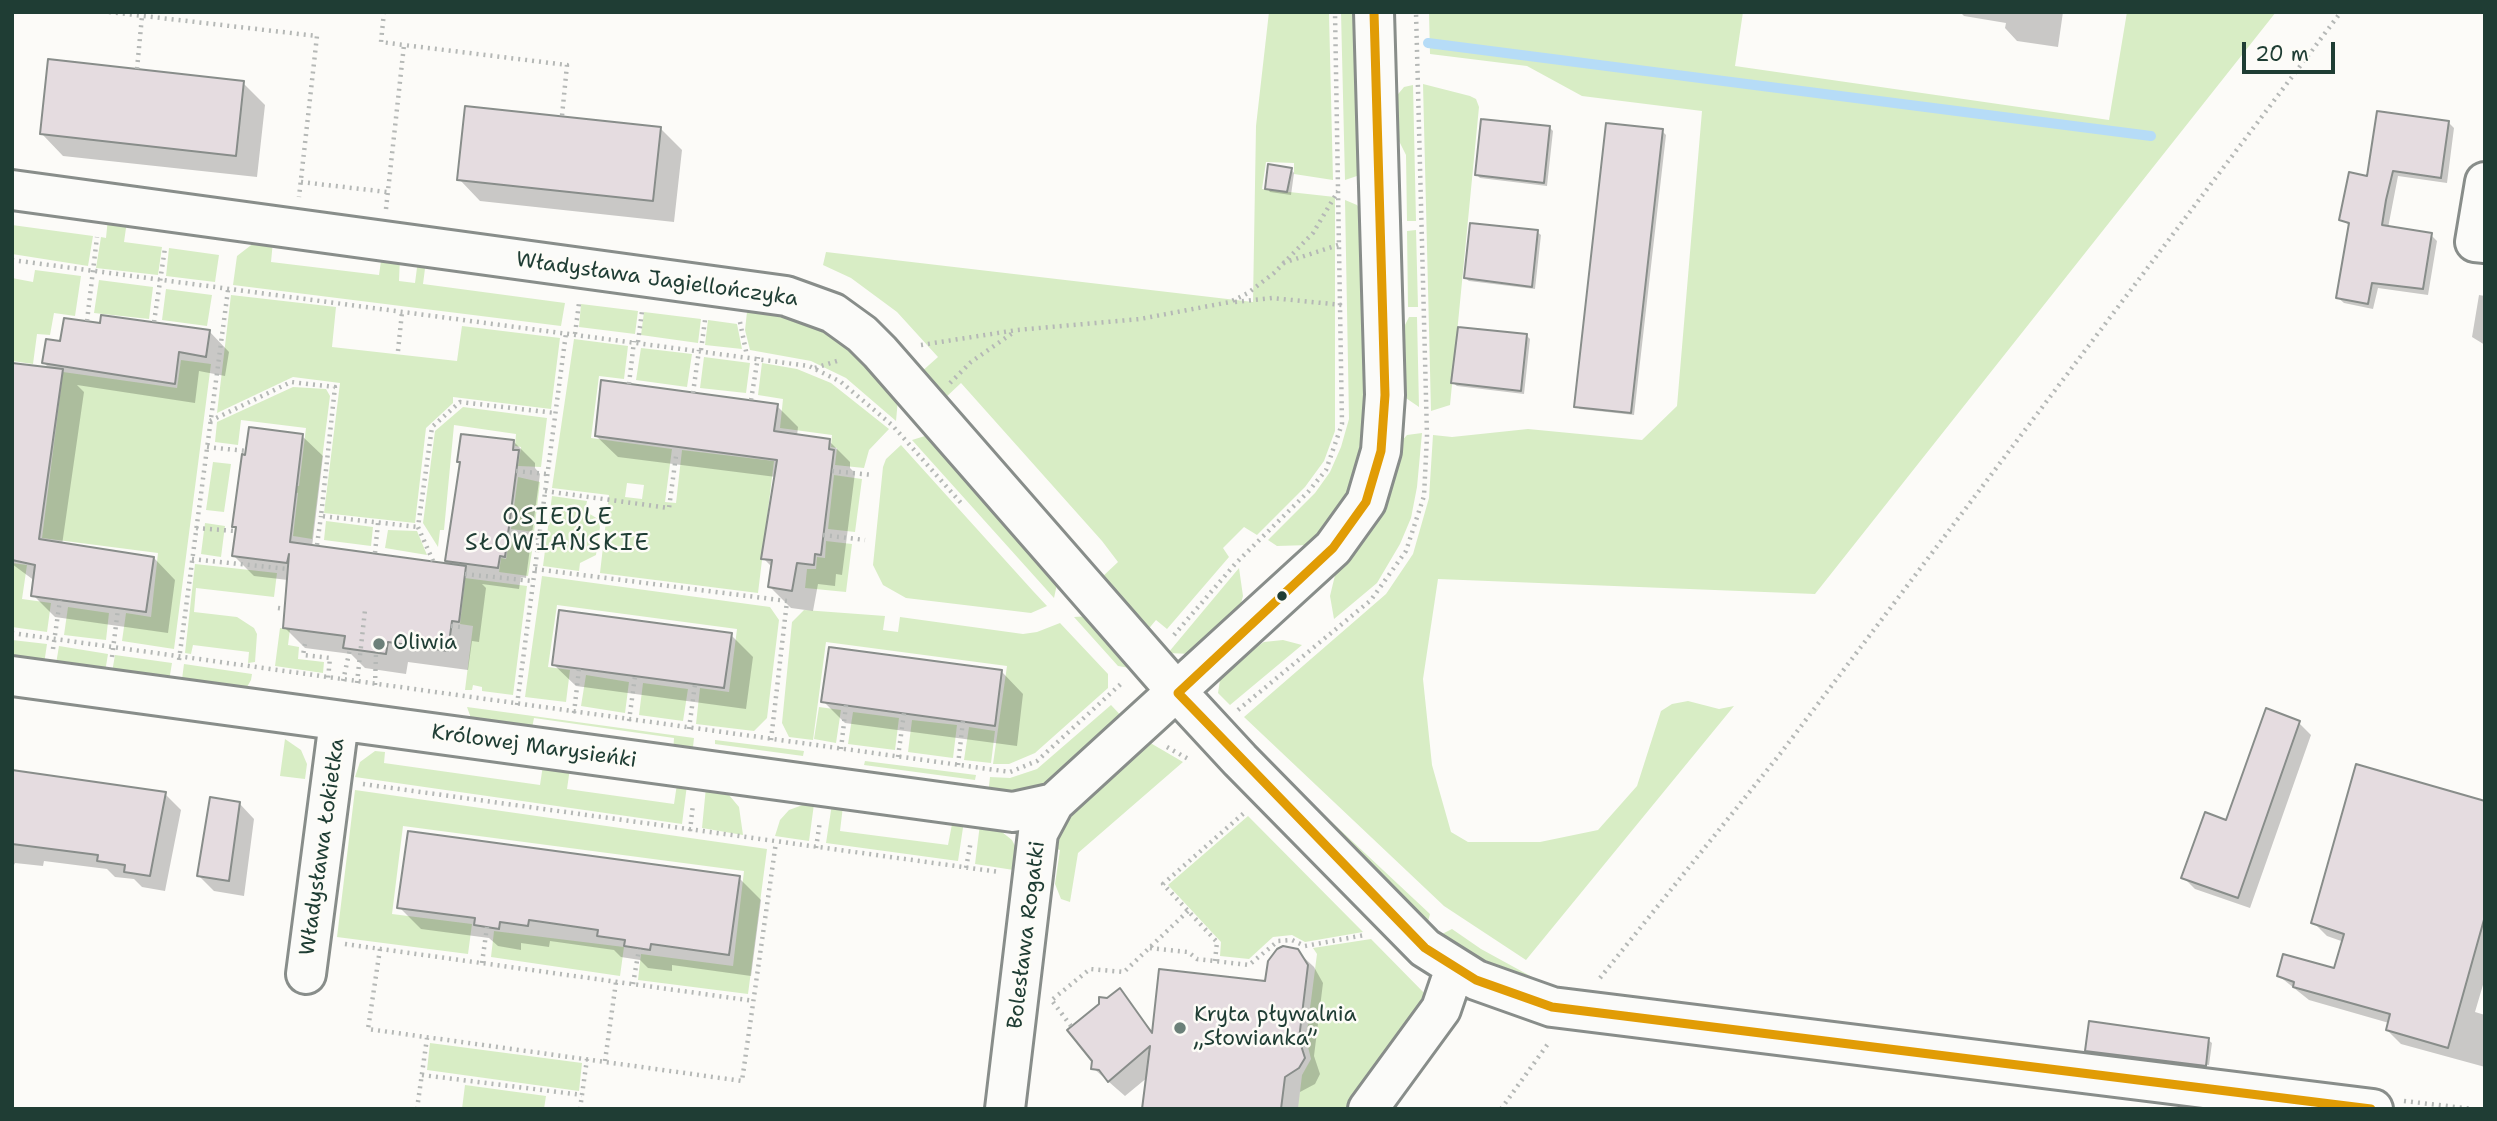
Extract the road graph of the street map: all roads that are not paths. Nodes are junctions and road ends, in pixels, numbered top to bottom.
1 (1374, 12) edge
2 (2485, 182) edge
3 (12, 190) edge
4 (2485, 243) edge
5 (12, 677) edge
6 (1178, 693) junction
7 (339, 721) junction
8 (1054, 803) junction
9 (1455, 968) junction
10 (306, 974) dead end
11 (1005, 1109) edge
12 (1368, 1109) edge
13 (2374, 1109) edge

1 - 6 street, Bolesława Rogatki
2 - 4 street
3 - 6 street, Władysława Jagiellończyka
5 - 7 street, Królowej Marysieńki
6 - 8 street, Bolesława Rogatki
6 - 9 street, Władysława Jagiellończyka
7 - 8 street, Królowej Marysieńki
7 - 10 street, Władysława Łokietka
8 - 11 street, Bolesława Rogatki
9 - 12 street
9 - 13 street, Władysława Jagiellończyka

